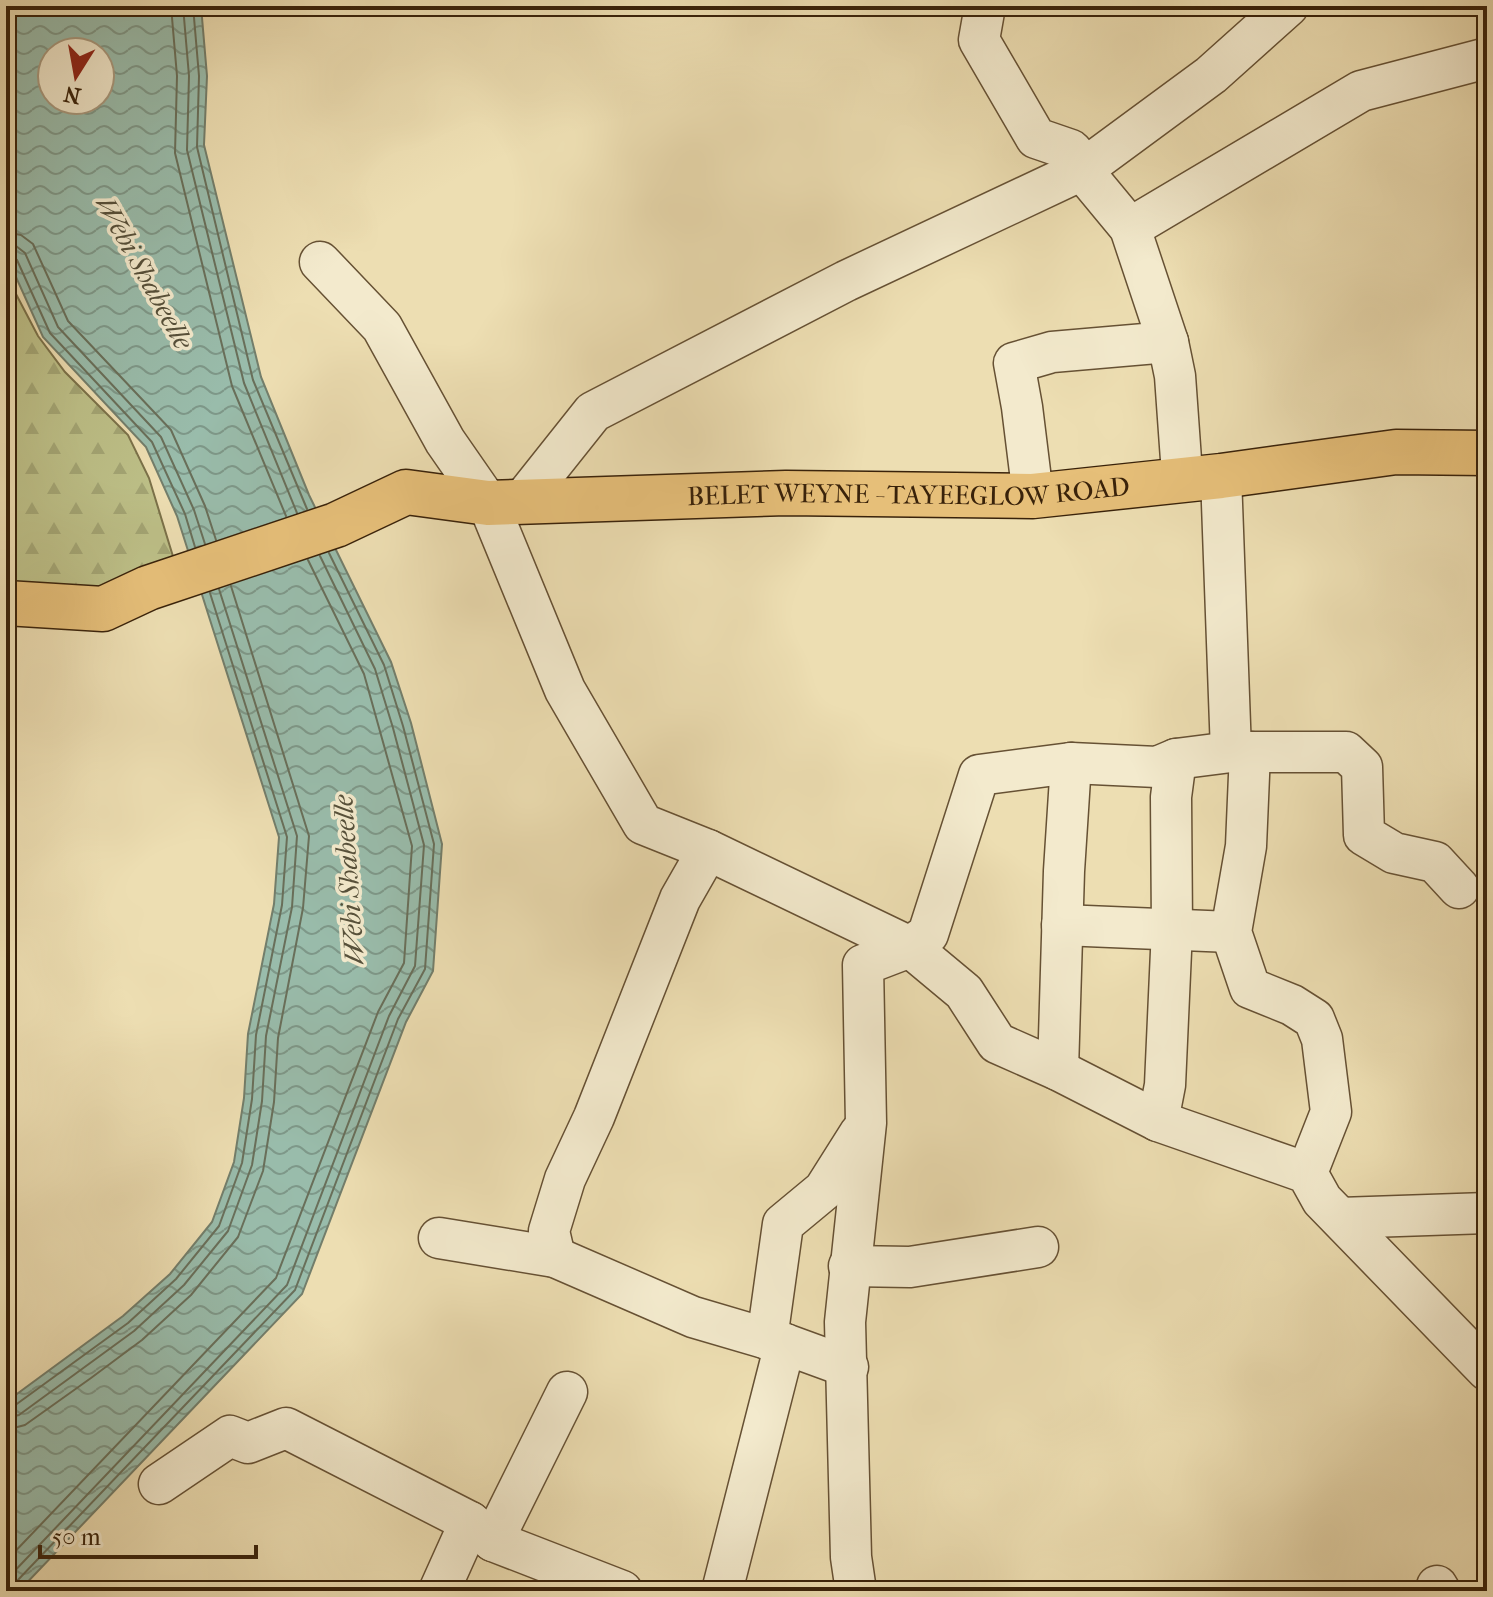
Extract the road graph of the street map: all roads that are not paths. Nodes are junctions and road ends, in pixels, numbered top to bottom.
1 (985, 6) edge
2 (1288, 6) edge
3 (1487, 58) edge
4 (1082, 170) junction
5 (1130, 228) junction
6 (320, 262) dead end
7 (1168, 342) junction
8 (1487, 453) edge
9 (1203, 478) junction
10 (1033, 496) junction
11 (506, 501) junction
12 (6, 603) edge
13 (1240, 752) junction
14 (1176, 759) junction
15 (1071, 763) junction
16 (708, 850) junction
17 (1459, 888) dead end
18 (1062, 925) junction
19 (1172, 929) junction
20 (1231, 932) junction
21 (910, 947) junction
22 (1058, 1070) junction
23 (1158, 1121) junction
24 (866, 1123) junction
25 (1307, 1173) junction
26 (1487, 1213) edge
27 (1340, 1218) junction
28 (439, 1238) dead end
29 (1038, 1247) dead end
30 (555, 1257) junction
31 (849, 1266) junction
32 (776, 1341) junction
33 (848, 1367) junction
34 (1487, 1370) edge
35 (567, 1392) dead end
36 (159, 1484) dead end
37 (481, 1531) junction
38 (439, 1591) edge
39 (622, 1591) edge
40 (722, 1591) edge
41 (856, 1591) edge

1 - 4 street
2 - 4 street
3 - 5 street
4 - 5 street
4 - 11 street
5 - 7 street
6 - 11 street
7 - 9 street
7 - 10 street
8 - 9 main road, BELET WEYNE - TAYEEGLOW ROAD
9 - 10 main road, BELET WEYNE - TAYEEGLOW ROAD
9 - 13 street
10 - 11 main road, BELET WEYNE - TAYEEGLOW ROAD
11 - 12 main road, BELET WEYNE - TAYEEGLOW ROAD
11 - 16 street
13 - 14 street
13 - 17 street
13 - 20 street
14 - 15 street
14 - 19 street
15 - 18 street
15 - 21 street
16 - 21 street
16 - 30 street
18 - 19 street
18 - 22 street
19 - 20 street
19 - 23 street
20 - 25 street
21 - 22 street
21 - 24 street
22 - 23 street
23 - 25 street
24 - 31 street
24 - 32 street
25 - 27 street
26 - 27 street
27 - 34 street
28 - 30 street
29 - 31 street
30 - 32 street
31 - 33 street
32 - 33 street
32 - 40 street
33 - 41 street
35 - 37 street
36 - 37 street
37 - 38 street
37 - 39 street

